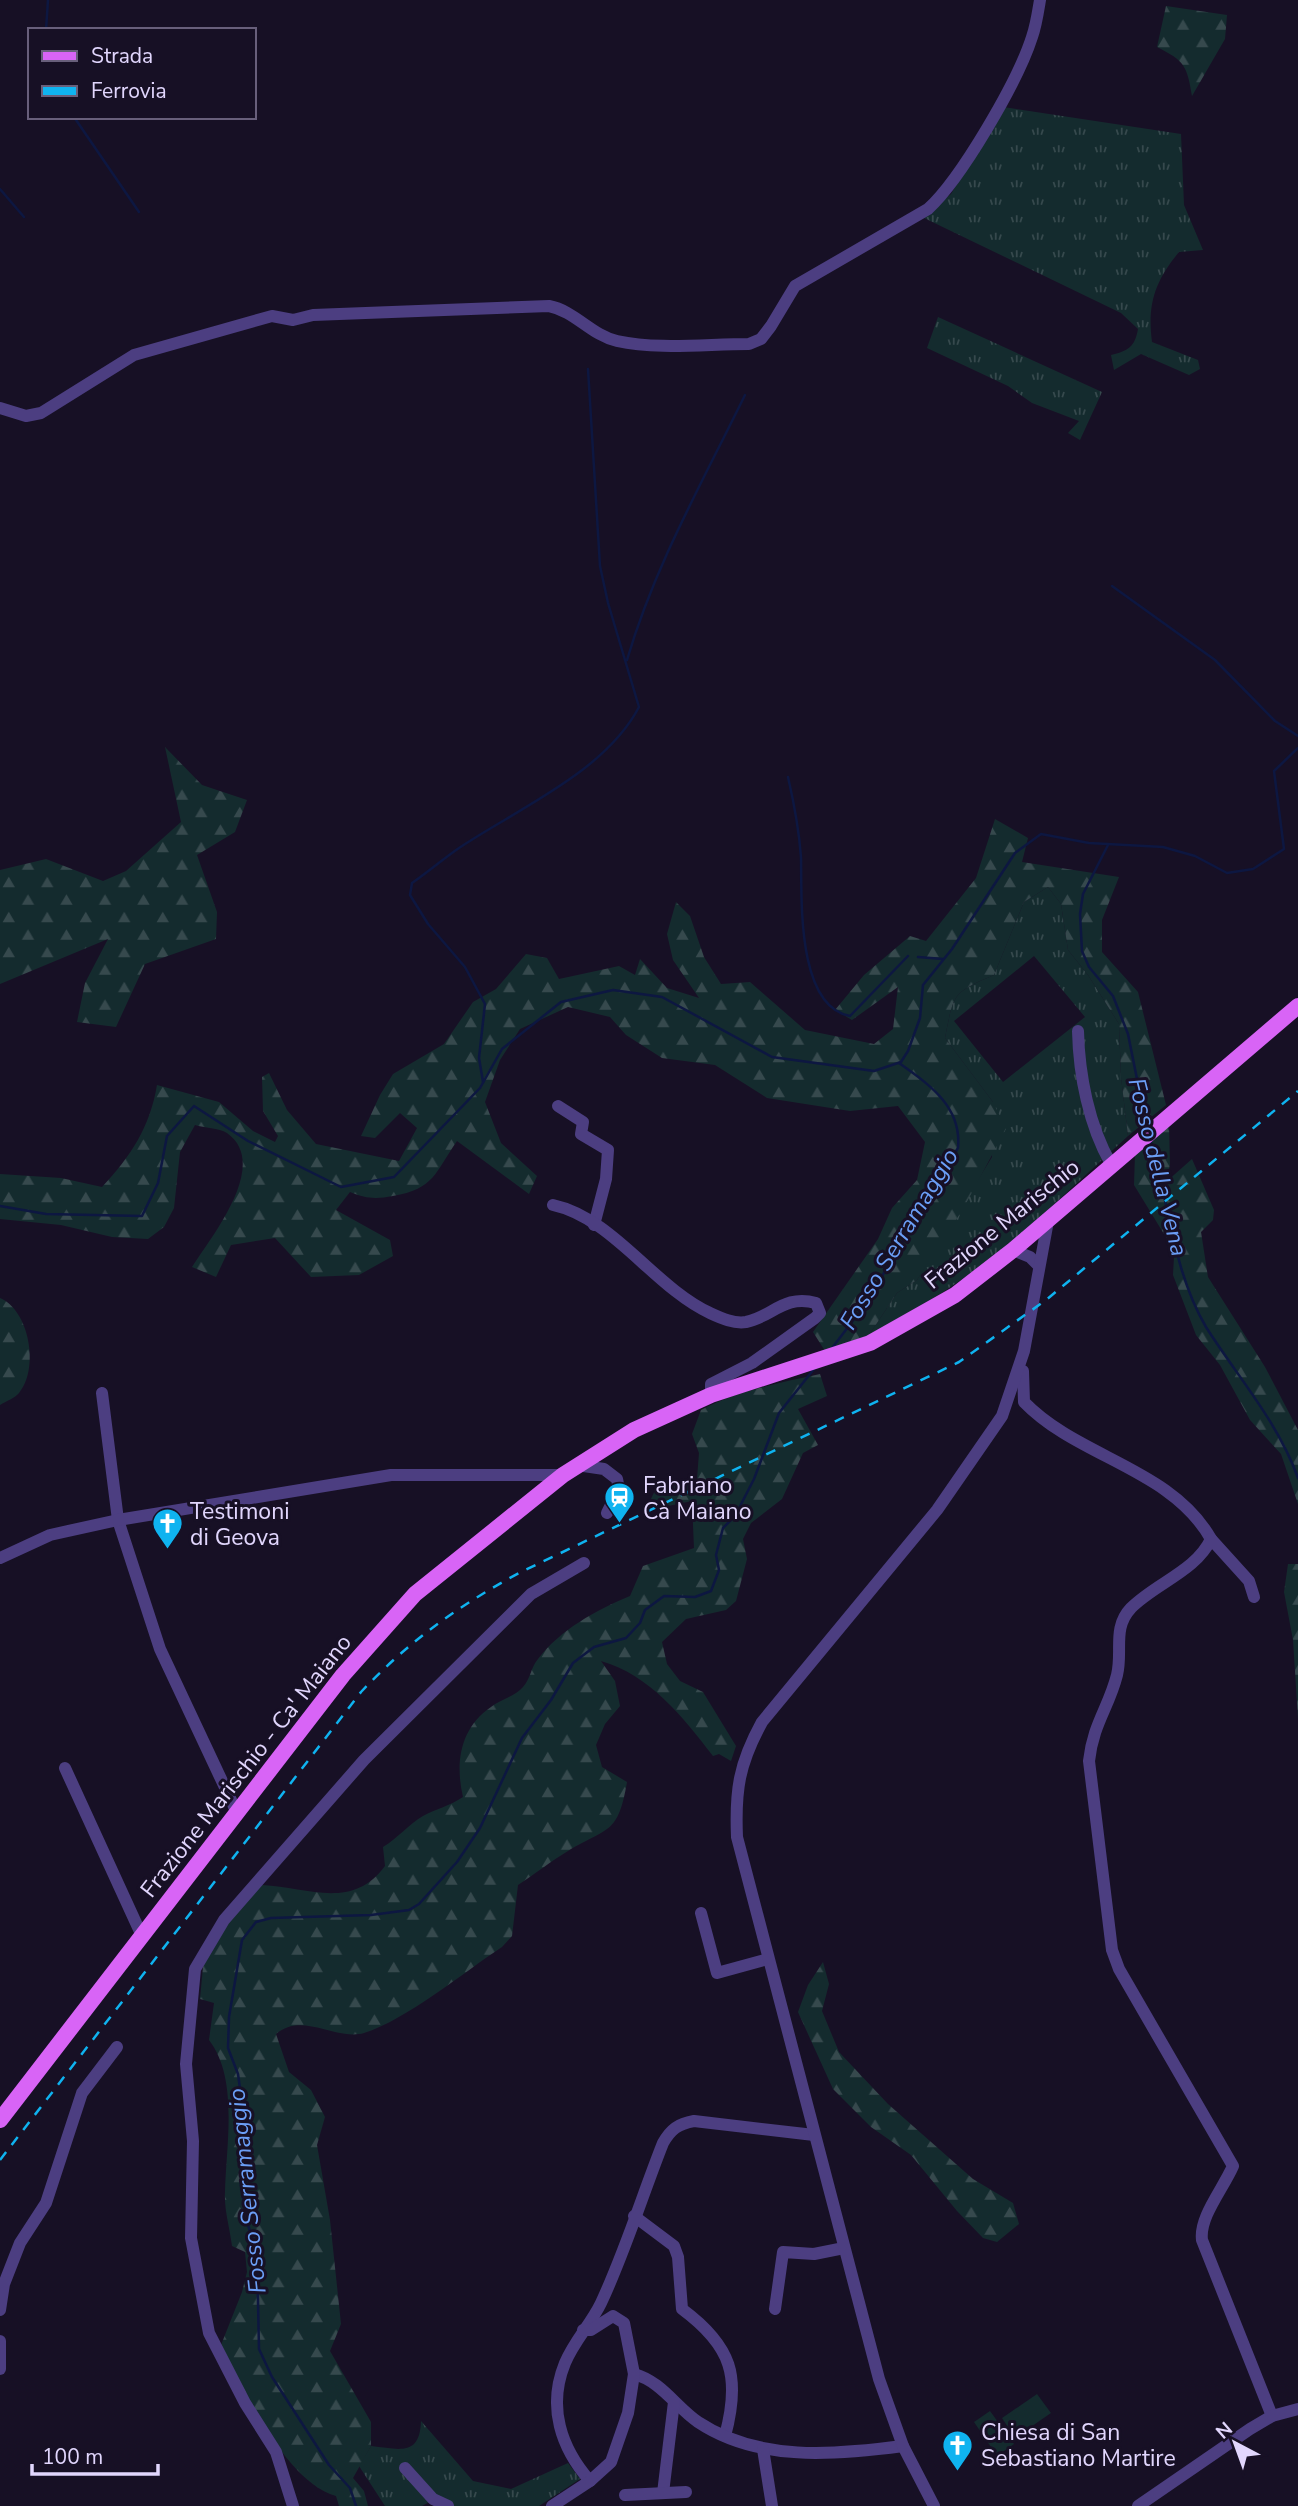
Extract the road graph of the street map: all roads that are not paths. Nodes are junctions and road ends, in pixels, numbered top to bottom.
1 (1040, 0) edge
2 (0, 408) edge
3 (1298, 1006) edge
4 (1078, 1031) dead end
5 (558, 1106) dead end
6 (1111, 1164) junction
7 (553, 1205) dead end
8 (1048, 1221) junction
9 (594, 1224) junction
10 (1033, 1234) junction
11 (1013, 1250) junction
12 (1039, 1269) junction
13 (1022, 1360) junction
14 (102, 1393) dead end
15 (711, 1395) junction
16 (577, 1465) junction
17 (563, 1475) junction
18 (607, 1513) dead end
19 (118, 1520) junction
20 (1210, 1539) junction
21 (0, 1558) edge
22 (584, 1563) dead end
23 (1254, 1597) dead end
24 (65, 1768) dead end
25 (237, 1813) junction
26 (701, 1913) dead end
27 (142, 1936) junction
28 (768, 1959) junction
29 (117, 2047) dead end
30 (0, 2120) edge
31 (814, 2134) junction
32 (634, 2216) junction
33 (844, 2248) junction
34 (775, 2308) dead end
35 (0, 2309) edge
36 (583, 2330) junction
37 (0, 2341) edge
38 (0, 2369) edge
39 (635, 2374) junction
40 (674, 2402) junction
41 (1298, 2409) edge
42 (1272, 2416) junction
43 (724, 2436) junction
44 (903, 2446) junction
45 (763, 2449) junction
46 (405, 2468) dead end
47 (590, 2481) junction
48 (686, 2492) dead end
49 (663, 2493) junction
50 (625, 2495) dead end
51 (293, 2506) edge
52 (448, 2506) edge
53 (552, 2506) edge
54 (772, 2506) edge
55 (934, 2506) edge
56 (1138, 2506) edge

1 - 2 street
3 - 6 main road, Frazione Marischio
4 - 6 street
5 - 9 street
6 - 8 main road, Frazione Marischio
7 - 9 street
8 - 10 main road, Frazione Marischio
8 - 12 street
9 - 15 street
10 - 11 main road, Frazione Marischio
10 - 12 street
11 - 12 street
11 - 15 main road, Frazione Marischio
12 - 13 street
13 - 20 street
13 - 28 street
14 - 19 street
15 - 16 main road, Frazione Marischio
16 - 17 main road, Frazione Marischio
16 - 18 street
17 - 19 street
17 - 25 main road, Frazione Marischio - Ca' Maiano
19 - 21 street
19 - 25 street
20 - 23 street
20 - 42 street
22 - 51 street
24 - 27 street
25 - 27 main road, Frazione Marischio - Ca' Maiano
26 - 28 street
27 - 30 main road, Frazione Marischio - Ca' Maiano
28 - 31 street
29 - 35 street
31 - 32 street
31 - 33 street
32 - 36 street
32 - 43 street
33 - 34 street
33 - 44 street
36 - 39 street
36 - 47 street
37 - 38 street
39 - 40 street
39 - 47 street
40 - 43 street
40 - 49 street
41 - 42 street
42 - 56 street
43 - 45 street
44 - 45 street
44 - 55 street
45 - 54 street
46 - 52 street
47 - 53 street
48 - 49 street
49 - 50 street

